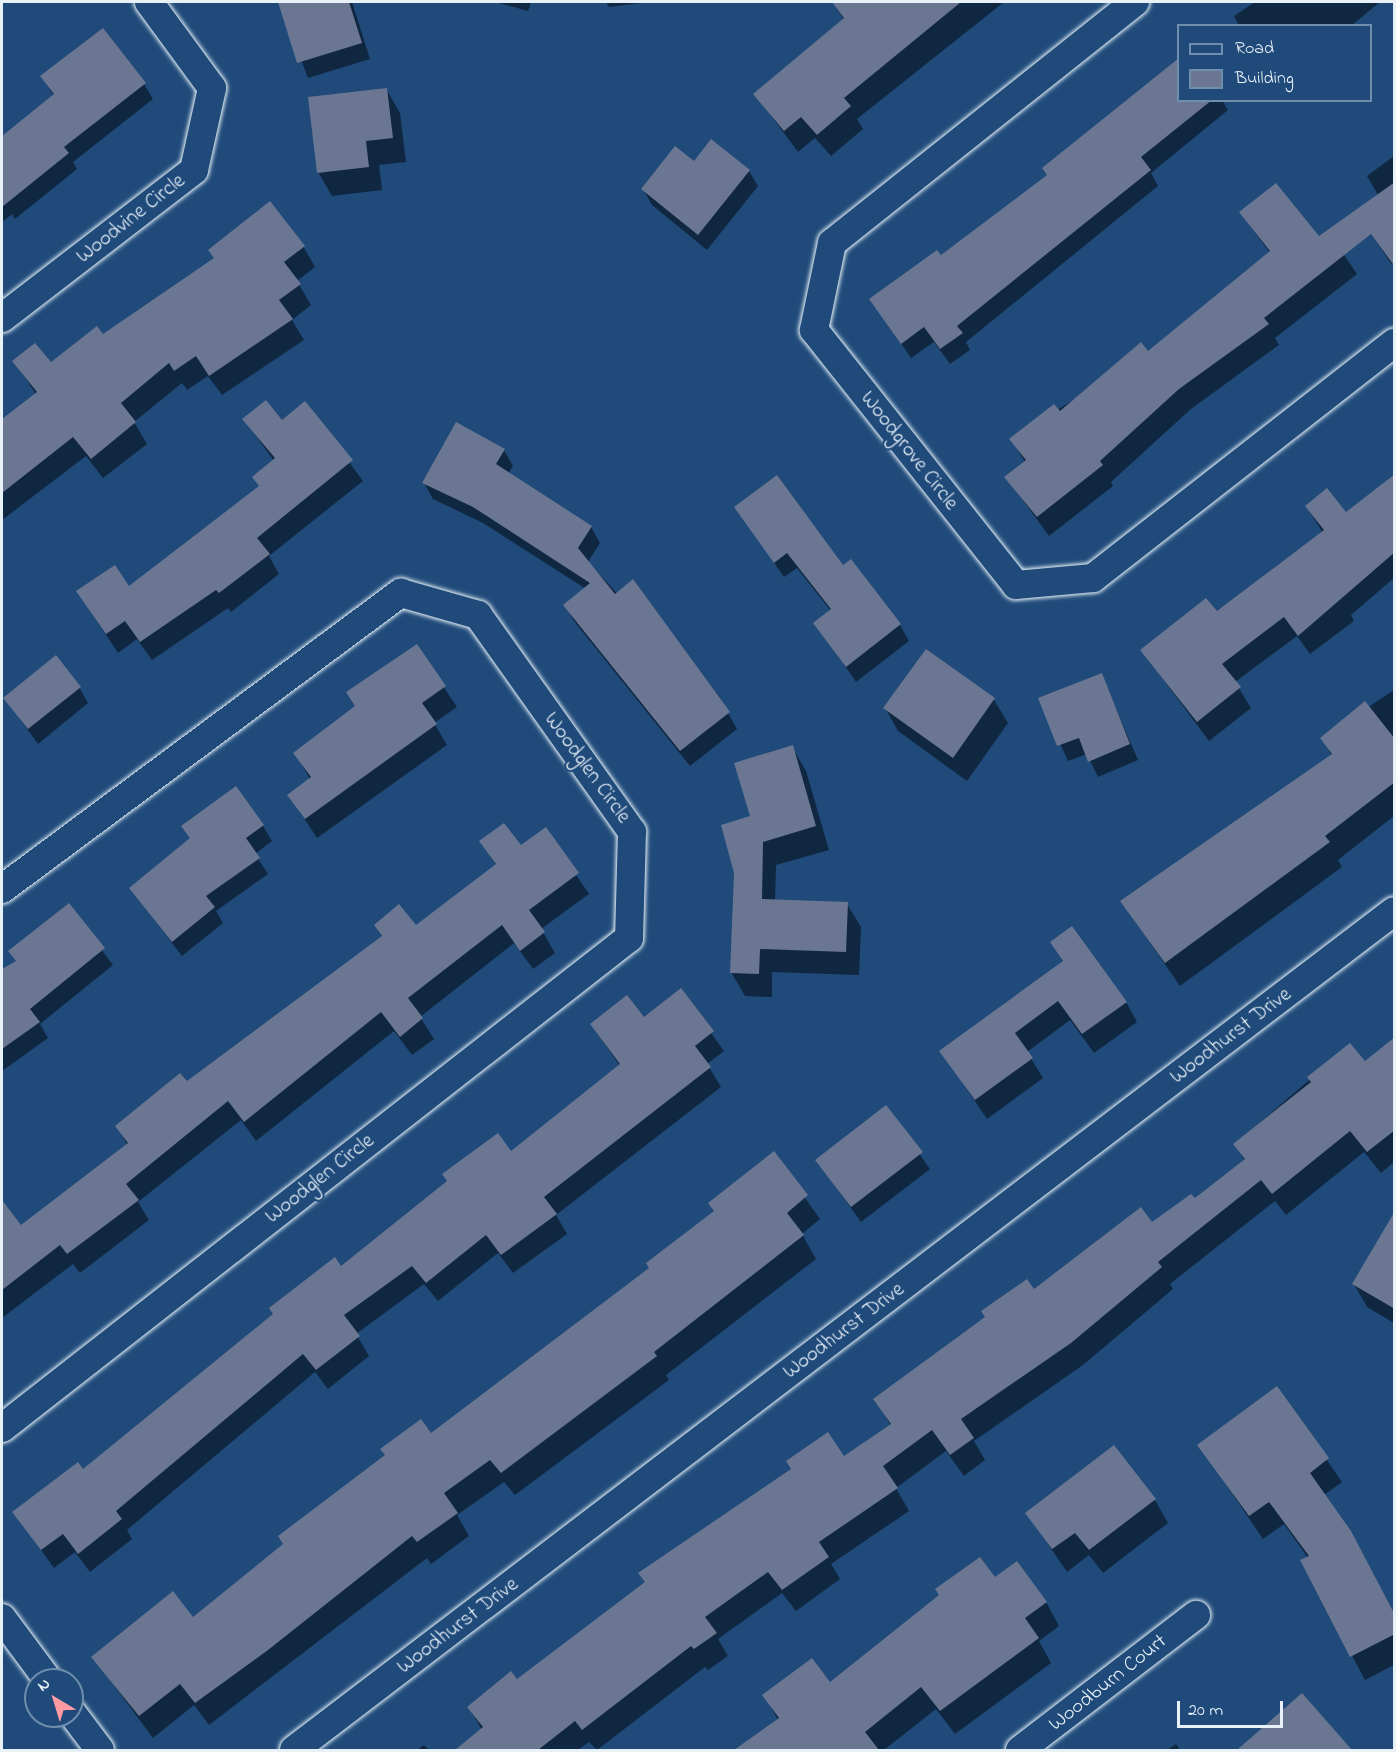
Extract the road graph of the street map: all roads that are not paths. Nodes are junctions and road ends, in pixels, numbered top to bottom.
1 (149, 2) edge
2 (1136, 2) edge
3 (2, 318) edge
4 (1395, 343) edge
5 (2, 889) edge
6 (1395, 911) edge
7 (2, 1428) edge
8 (1196, 1615) dead end
9 (2, 1618) edge
10 (39, 1668) edge
11 (83, 1728) edge
12 (100, 1750) edge
13 (294, 1750) edge
14 (1020, 1750) edge

1 - 3 street, Woodvine Circle
2 - 4 street, Woodgrove Circle
5 - 7 street, Woodglen Circle
6 - 13 street, Woodhurst Drive
8 - 14 street, Woodburn Court
9 - 10 street
11 - 12 street

